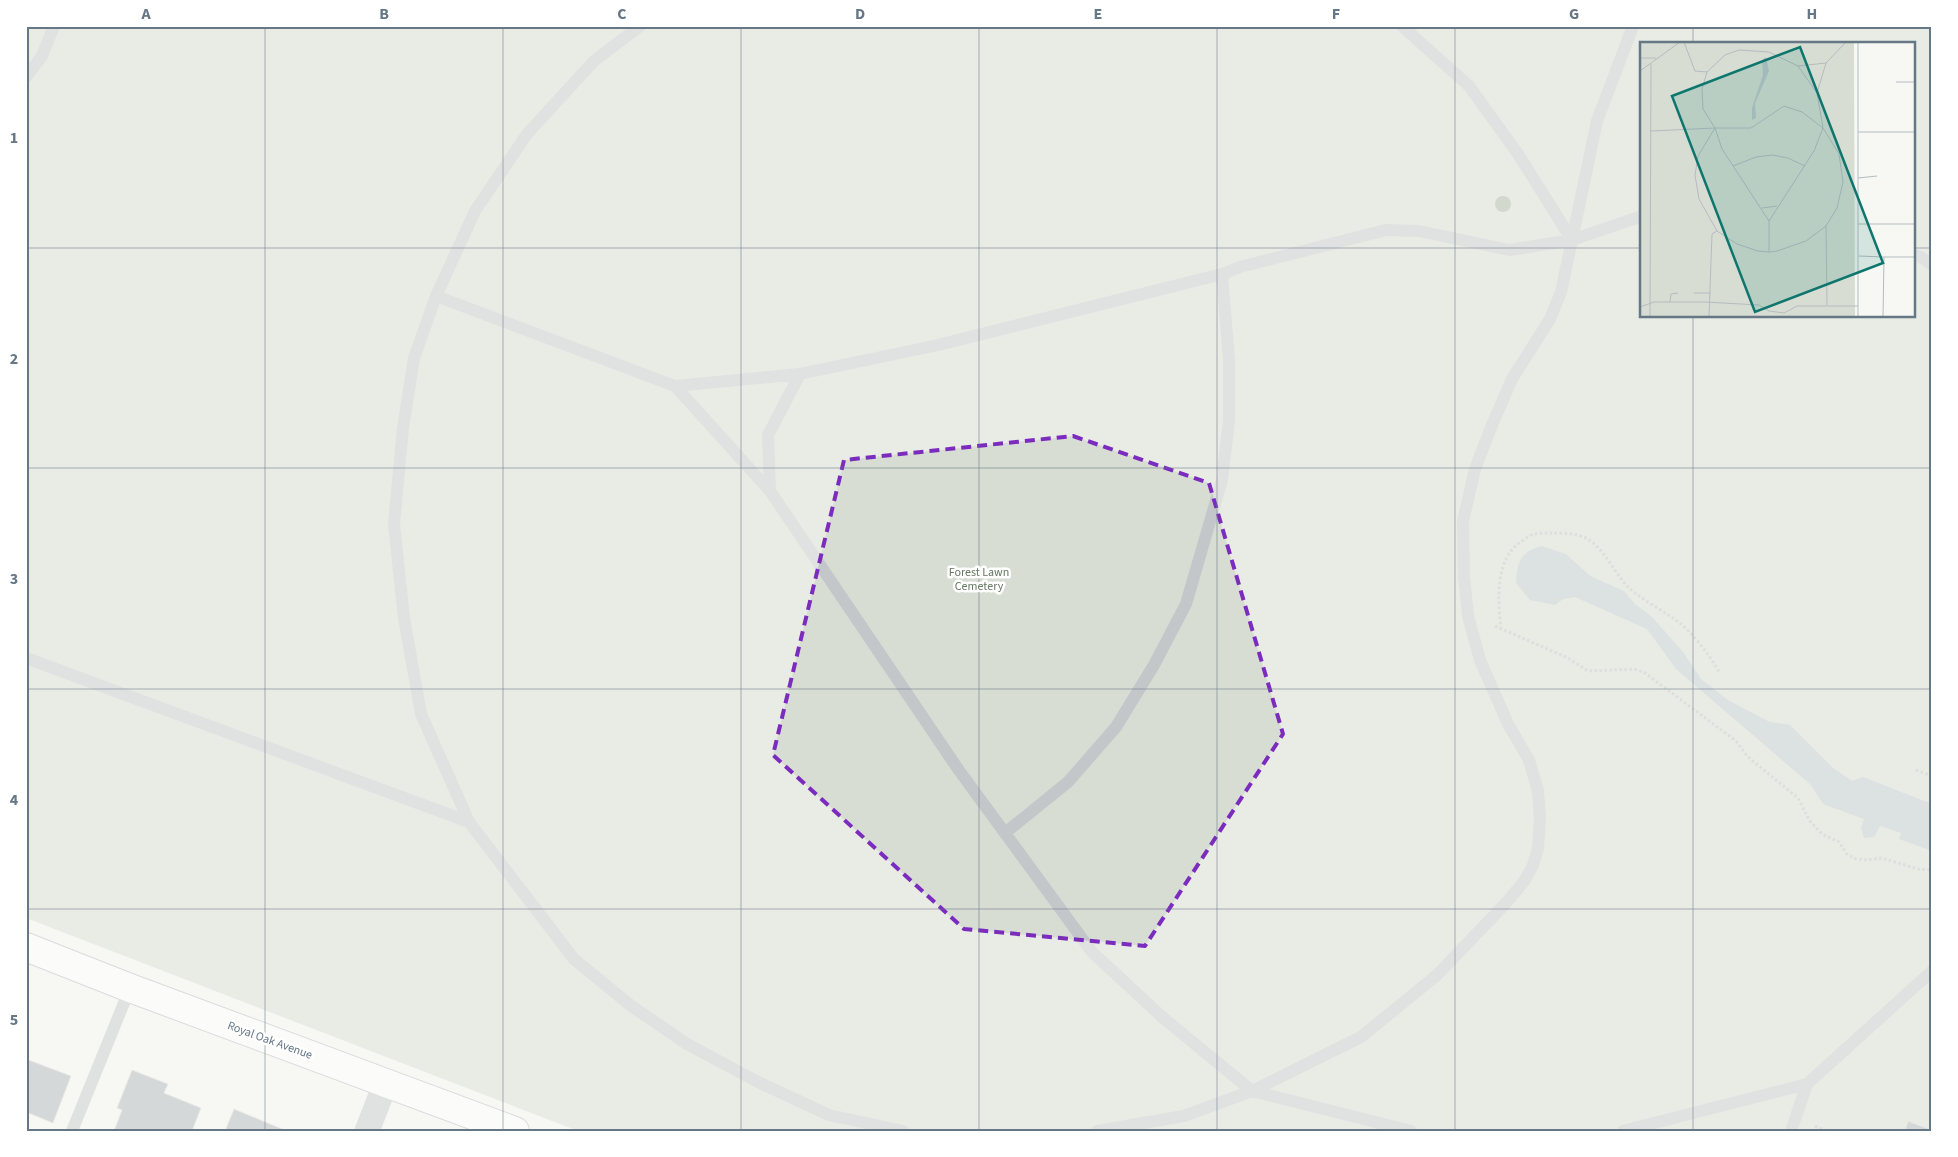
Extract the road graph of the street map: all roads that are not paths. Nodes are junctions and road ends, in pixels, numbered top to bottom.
1 (54, 26) edge
2 (640, 26) edge
3 (1402, 26) edge
4 (1633, 26) edge
5 (26, 78) edge
6 (1640, 217) edge
7 (1572, 240) junction
8 (1916, 256) edge
9 (1932, 266) edge
10 (1222, 274) junction
11 (436, 296) junction
12 (800, 374) junction
13 (675, 386) junction
14 (770, 490) junction
15 (26, 658) edge
16 (469, 822) junction
17 (1004, 833) junction
18 (26, 947) edge
19 (1932, 971) edge
20 (130, 988) junction
21 (386, 1082) junction
22 (1807, 1084) junction
23 (1252, 1091) junction
24 (72, 1131) edge
25 (367, 1131) edge
26 (515, 1131) edge
27 (904, 1131) edge
28 (1097, 1131) edge
29 (1411, 1131) edge
30 (1623, 1131) edge
31 (1791, 1131) edge

1 - 5 lane
2 - 11 lane
3 - 7 lane
4 - 7 lane
6 - 7 lane
7 - 10 lane
7 - 23 lane
8 - 9 lane
10 - 12 lane
10 - 17 lane
11 - 13 lane
11 - 16 lane
12 - 13 lane
12 - 14 lane
13 - 14 lane
14 - 17 lane
15 - 16 lane
16 - 27 lane
17 - 23 lane
18 - 20 street, Royal Oak Avenue
19 - 22 lane
20 - 21 street, Royal Oak Avenue
20 - 24 lane
21 - 25 street
21 - 26 street, Royal Oak Avenue
22 - 30 lane
22 - 31 lane
23 - 28 lane
23 - 29 lane

